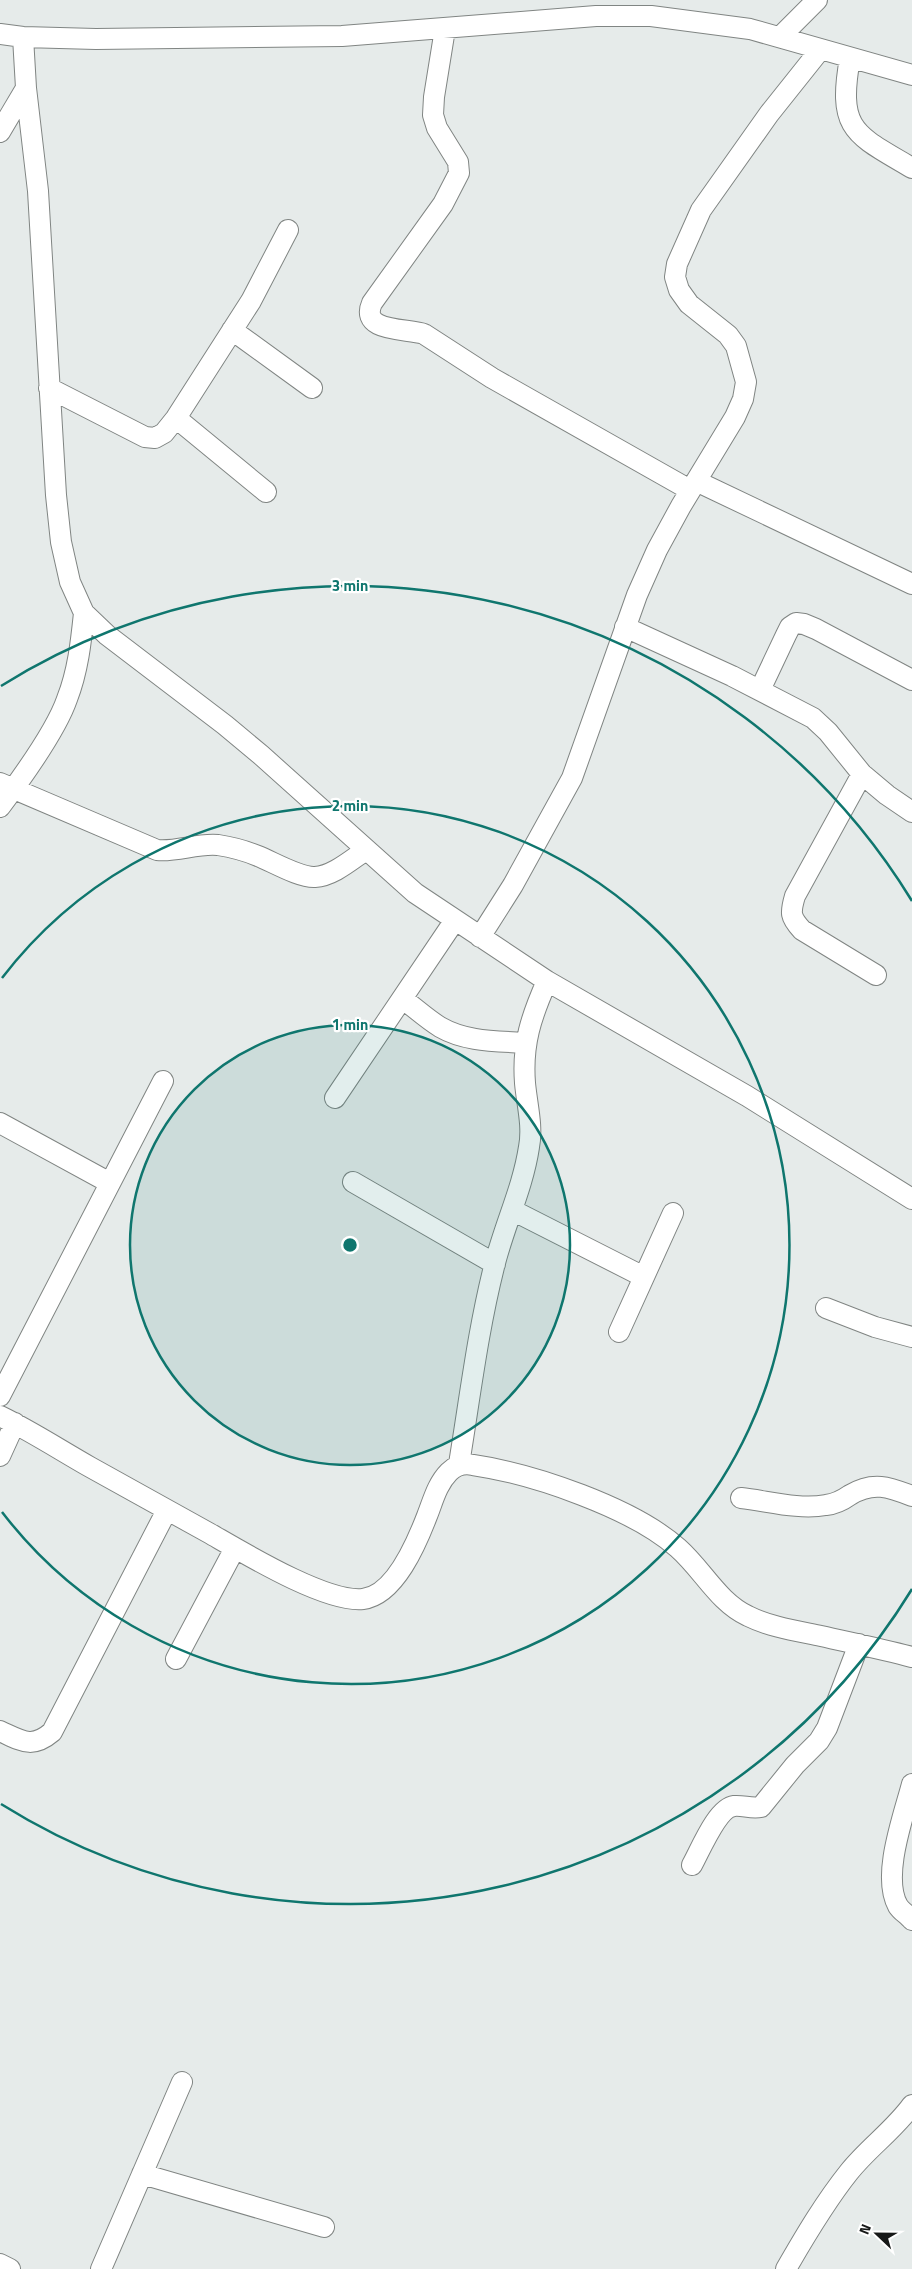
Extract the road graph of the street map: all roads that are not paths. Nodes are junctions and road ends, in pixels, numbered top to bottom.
1 (817, 0) edge
2 (445, 29) junction
3 (0, 34) edge
4 (23, 37) junction
5 (780, 37) junction
6 (820, 50) junction
7 (850, 58) junction
8 (912, 75) edge
9 (26, 88) junction
10 (0, 132) edge
11 (912, 168) edge
12 (288, 230) dead end
13 (232, 330) junction
14 (49, 388) junction
15 (312, 388) dead end
16 (176, 418) junction
17 (693, 485) junction
18 (266, 492) dead end
19 (912, 584) edge
20 (84, 612) junction
21 (625, 627) junction
22 (912, 680) edge
23 (760, 690) junction
24 (862, 774) junction
25 (7, 786) edge
26 (0, 807) edge
27 (912, 812) edge
28 (366, 850) junction
29 (455, 920) junction
30 (480, 937) junction
31 (876, 975) dead end
32 (547, 981) junction
33 (403, 999) junction
34 (526, 1043) junction
35 (163, 1081) dead end
36 (335, 1098) dead end
37 (0, 1123) edge
38 (353, 1182) dead end
39 (110, 1183) junction
40 (912, 1199) edge
41 (512, 1210) junction
42 (673, 1212) dead end
43 (495, 1264) junction
44 (644, 1277) junction
45 (826, 1308) dead end
46 (619, 1332) dead end
47 (912, 1337) edge
48 (0, 1396) edge
49 (8, 1420) edge
50 (0, 1456) edge
51 (459, 1464) junction
52 (912, 1496) edge
53 (741, 1498) dead end
54 (167, 1510) junction
55 (235, 1548) junction
56 (859, 1644) junction
57 (912, 1657) edge
58 (176, 1659) dead end
59 (0, 1731) edge
60 (912, 1784) edge
61 (692, 1865) dead end
62 (912, 1920) edge
63 (182, 2082) dead end
64 (912, 2104) edge
65 (142, 2174) junction
66 (324, 2227) dead end
67 (0, 2264) edge
68 (10, 2269) edge
69 (101, 2269) edge
70 (786, 2269) edge

1 - 5 street
2 - 4 street
2 - 5 street
2 - 17 street
3 - 4 street
4 - 9 street
5 - 6 street
6 - 7 street
6 - 17 street
7 - 8 street
7 - 11 street
9 - 10 street
9 - 14 street
12 - 13 street
13 - 15 street
13 - 16 street
14 - 16 street
14 - 20 street
16 - 18 street
17 - 19 street
17 - 21 street
20 - 25 street
20 - 28 street
21 - 23 street
21 - 30 street
22 - 23 street
23 - 24 street
24 - 27 street
24 - 31 street
25 - 26 street
25 - 28 street
28 - 29 street
29 - 30 street
29 - 33 street
30 - 32 street
32 - 34 street
32 - 40 street
33 - 34 street
33 - 36 street
34 - 41 street
35 - 39 street
37 - 39 street
38 - 43 street
39 - 48 street
41 - 43 street
41 - 44 street
42 - 44 street
43 - 51 street
44 - 46 street
45 - 47 street
49 - 50 street
49 - 54 street
51 - 55 street
51 - 56 street
52 - 53 street
54 - 55 street
54 - 59 street
55 - 58 street
56 - 57 street
56 - 61 street
60 - 62 street
63 - 65 street
64 - 70 street
65 - 66 street
65 - 69 street
67 - 68 street

